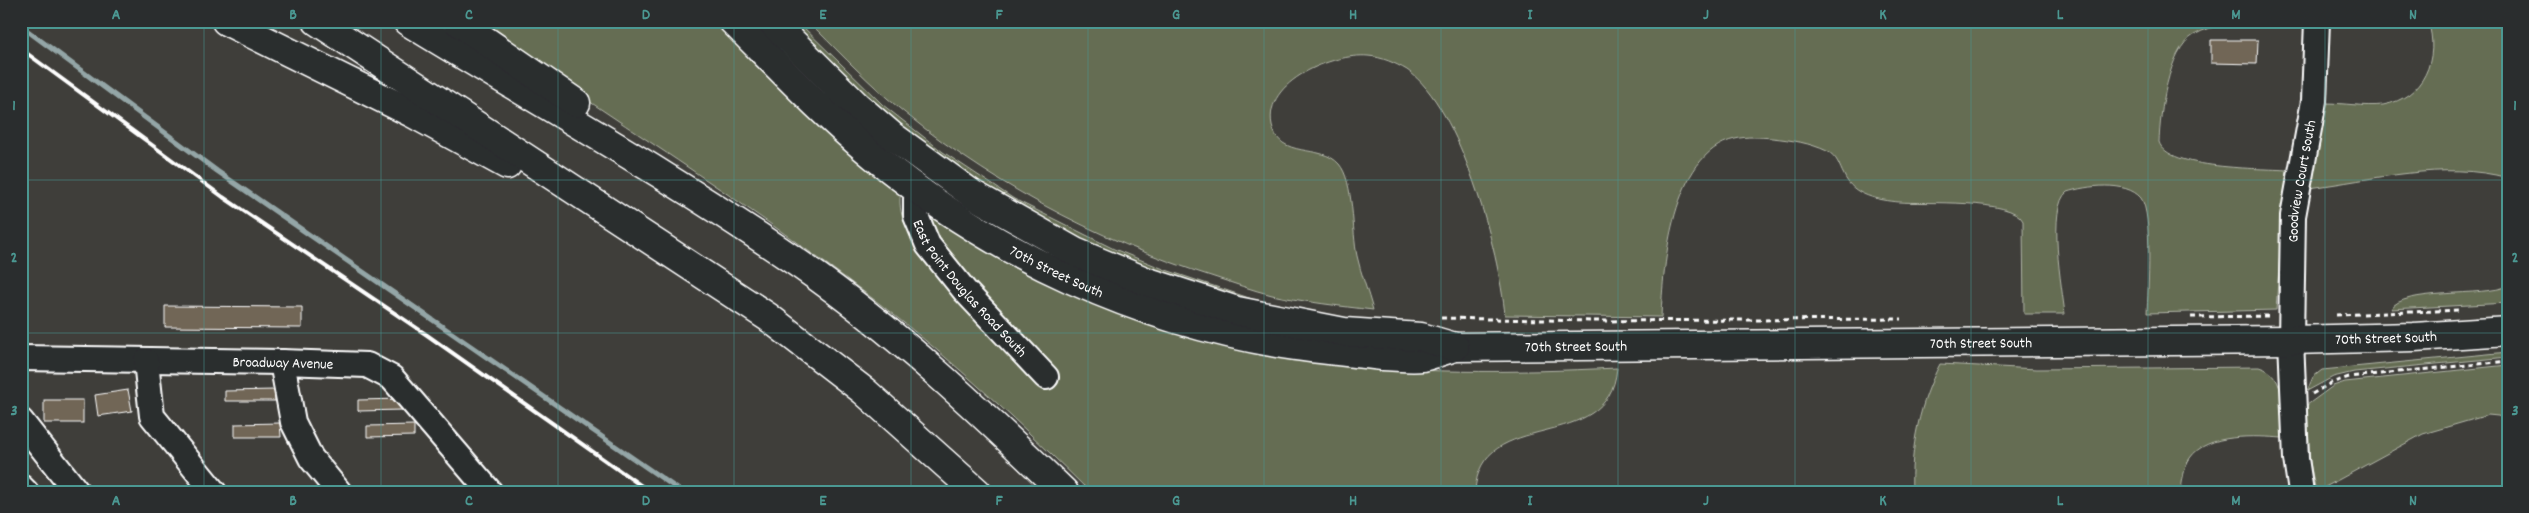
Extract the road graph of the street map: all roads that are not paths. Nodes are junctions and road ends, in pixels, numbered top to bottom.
1 (226, 21) edge
2 (318, 21) edge
3 (407, 21) edge
4 (458, 21) edge
5 (733, 21) edge
6 (771, 21) edge
7 (2317, 21) edge
8 (658, 171) junction
9 (920, 192) junction
10 (736, 295) junction
11 (2508, 331) edge
12 (2291, 340) junction
13 (1455, 347) junction
14 (21, 358) edge
15 (146, 360) junction
16 (282, 362) junction
17 (1046, 377) dead end
18 (21, 421) edge
19 (21, 487) edge
20 (26, 492) edge
21 (77, 492) edge
22 (214, 492) edge
23 (340, 492) edge
24 (490, 492) edge
25 (977, 492) edge
26 (1064, 492) edge
27 (2301, 492) edge

1 - 10 main road
2 - 10 main road
3 - 8 main road
4 - 8 main road
5 - 9 main road, 70th Street South
6 - 13 main road, 70th Street South
7 - 12 street, Goodview Court South
8 - 26 main road
9 - 13 main road, 70th Street South
9 - 17 street, East Point Douglas Road South
10 - 25 main road
11 - 12 main road, 70th Street South
12 - 13 main road, 70th Street South
12 - 27 street, Goodview Court South
14 - 15 street, Broadway Avenue
15 - 16 street, Broadway Avenue
15 - 22 street
16 - 23 street
16 - 24 street, Broadway Avenue
18 - 21 street
19 - 20 street

